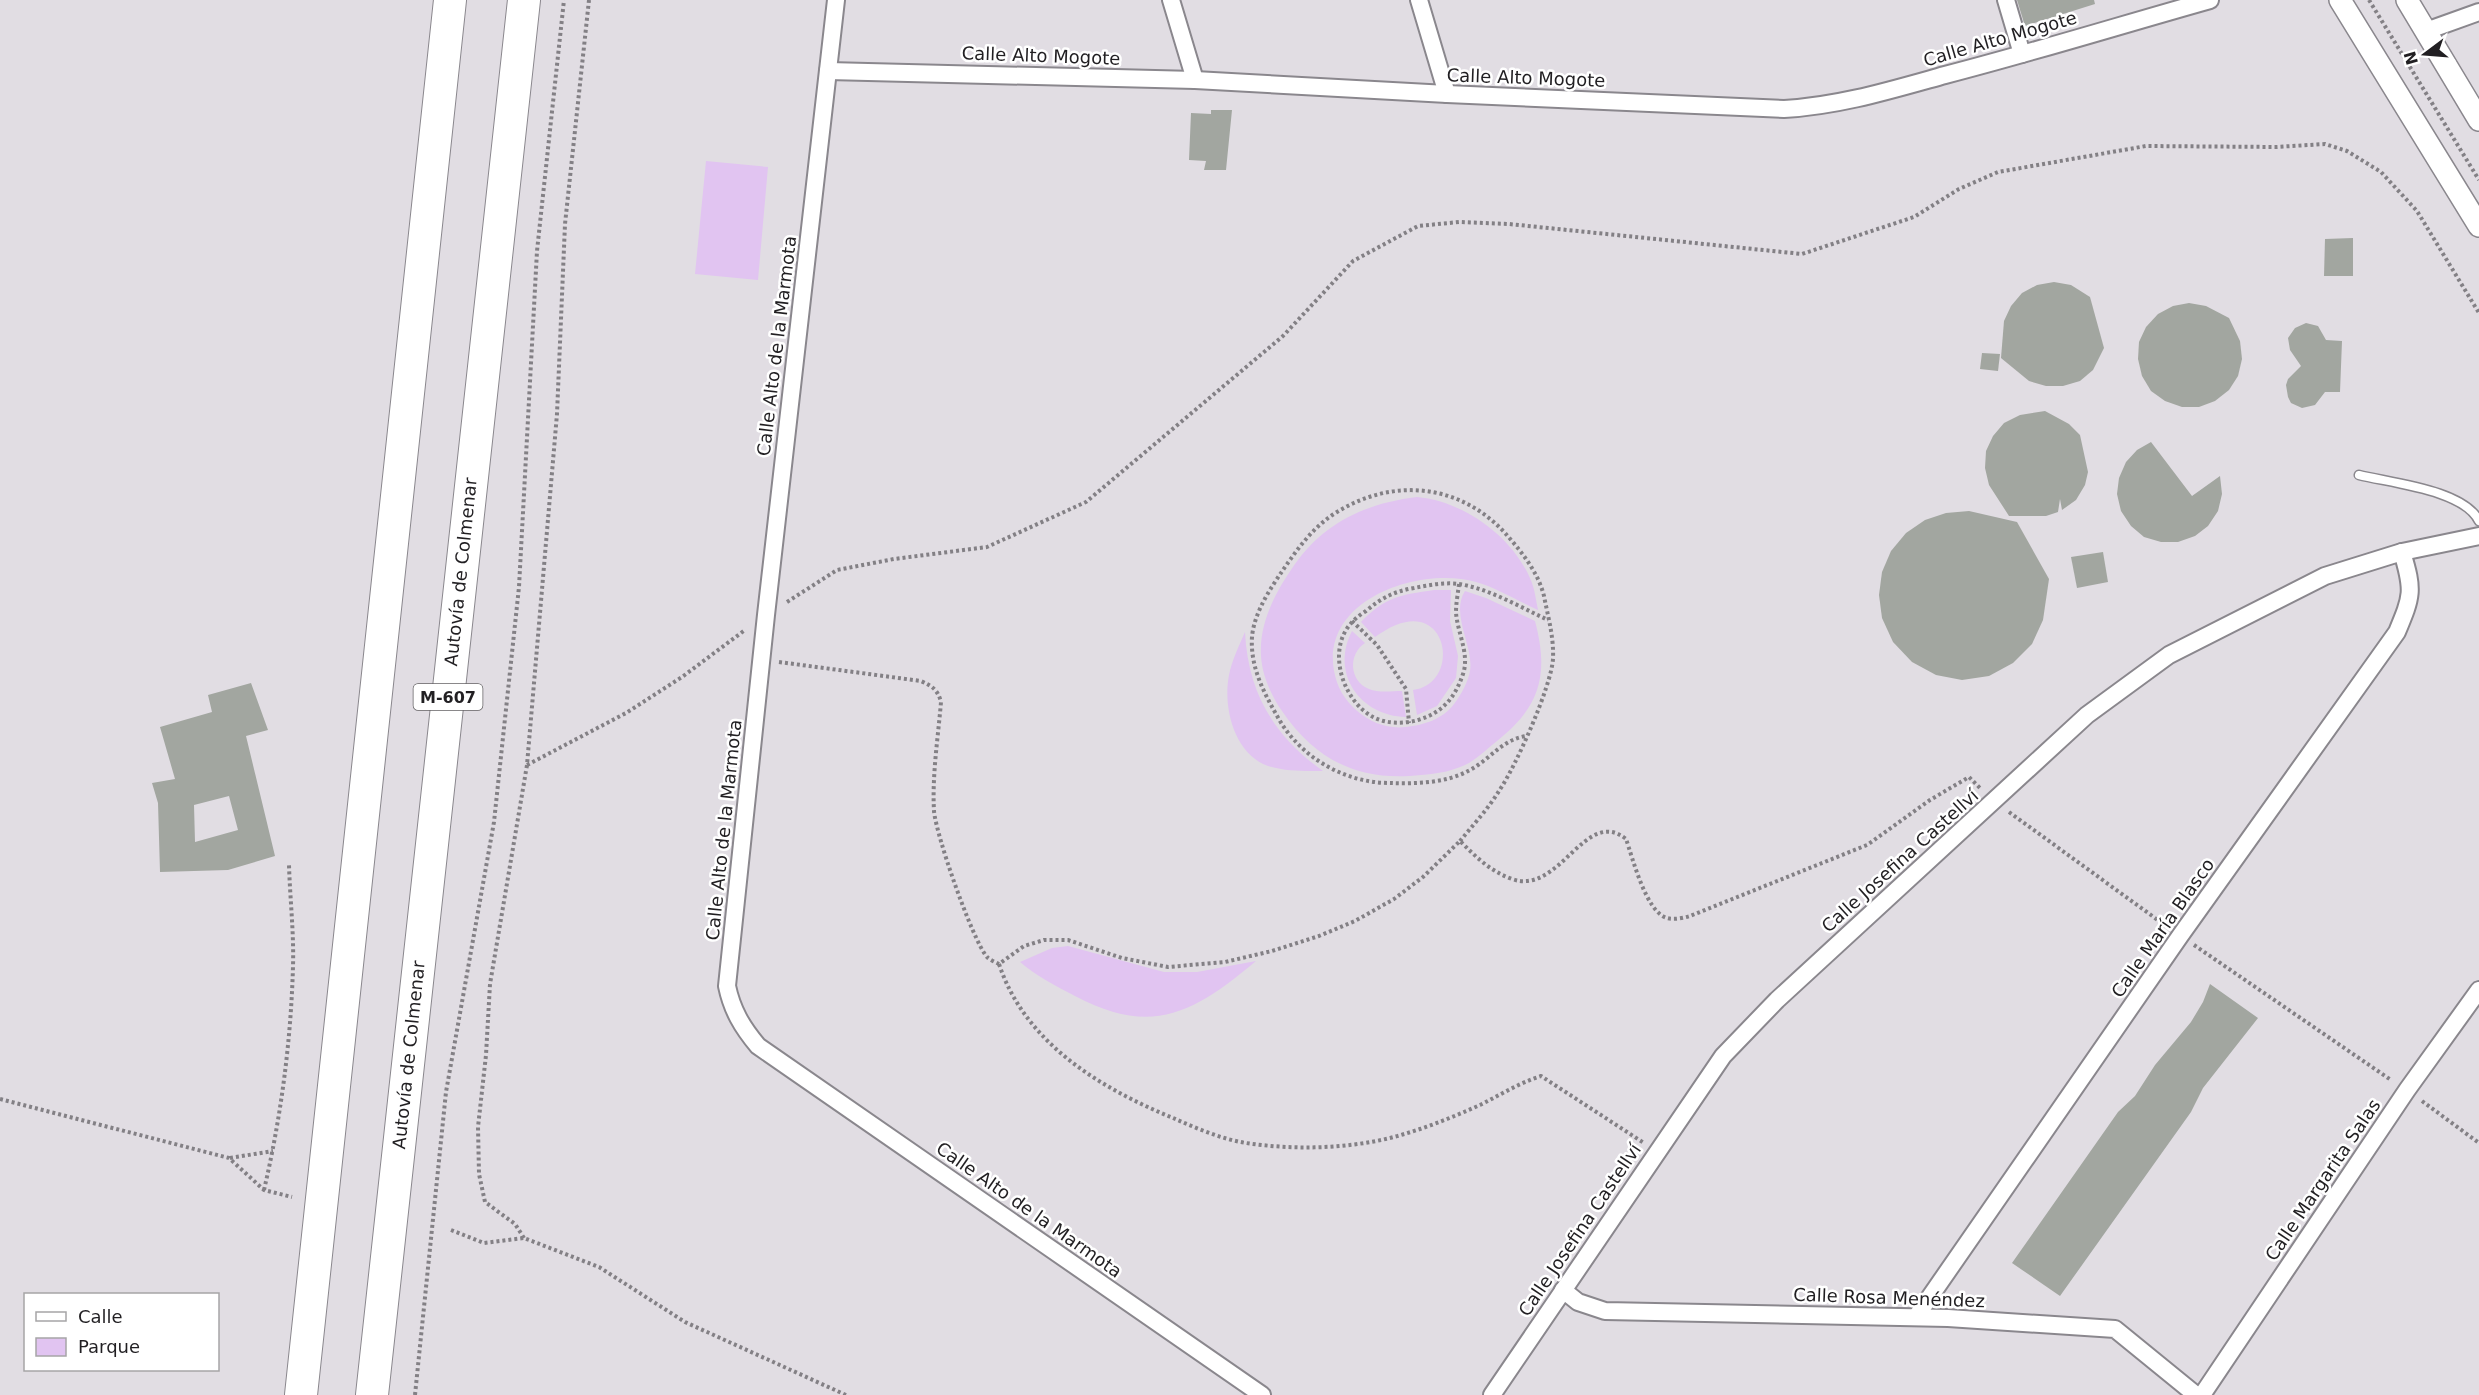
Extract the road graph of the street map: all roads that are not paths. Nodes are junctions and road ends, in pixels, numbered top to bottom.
1 (450, 0) edge
2 (524, 0) edge
3 (836, 0) edge
4 (1171, 0) edge
5 (1419, 0) edge
6 (2006, 0) edge
7 (2210, 0) edge
8 (2340, 0) edge
9 (2407, 0) edge
10 (2479, 12) edge
11 (2426, 31) junction
12 (2022, 54) junction
13 (828, 70) junction
14 (1195, 80) junction
15 (1447, 94) junction
16 (2479, 120) edge
17 (2479, 226) edge
18 (2359, 475) dead end
19 (2479, 521) edge
20 (2479, 536) edge
21 (2402, 552) junction
22 (2479, 990) edge
23 (1563, 1290) junction
24 (1916, 1317) junction
25 (301, 1395) edge
26 (372, 1395) edge
27 (1262, 1395) edge
28 (1492, 1395) edge
29 (2196, 1395) edge
30 (2202, 1395) edge

1 - 25 highway
2 - 26 highway, Autovía de Colmenar / M-607
3 - 13 street, Calle Alto de la Marmota
4 - 14 street
5 - 15 street
6 - 12 street
7 - 12 street, Calle Alto Mogote
8 - 17 street
9 - 11 street
10 - 11 street
11 - 16 street
12 - 15 street, Calle Alto Mogote
13 - 14 street, Calle Alto Mogote
13 - 27 street, Calle Alto de la Marmota
14 - 15 street, Calle Alto Mogote
18 - 19 lane
20 - 21 street, Calle Josefina Castellví
21 - 23 street, Calle Josefina Castellví
21 - 24 street, Calle María Blasco
22 - 30 street, Calle Margarita Salas
23 - 24 street, Calle Rosa Menéndez
23 - 28 street, Calle Josefina Castellví
24 - 29 street, Calle Rosa Menéndez

